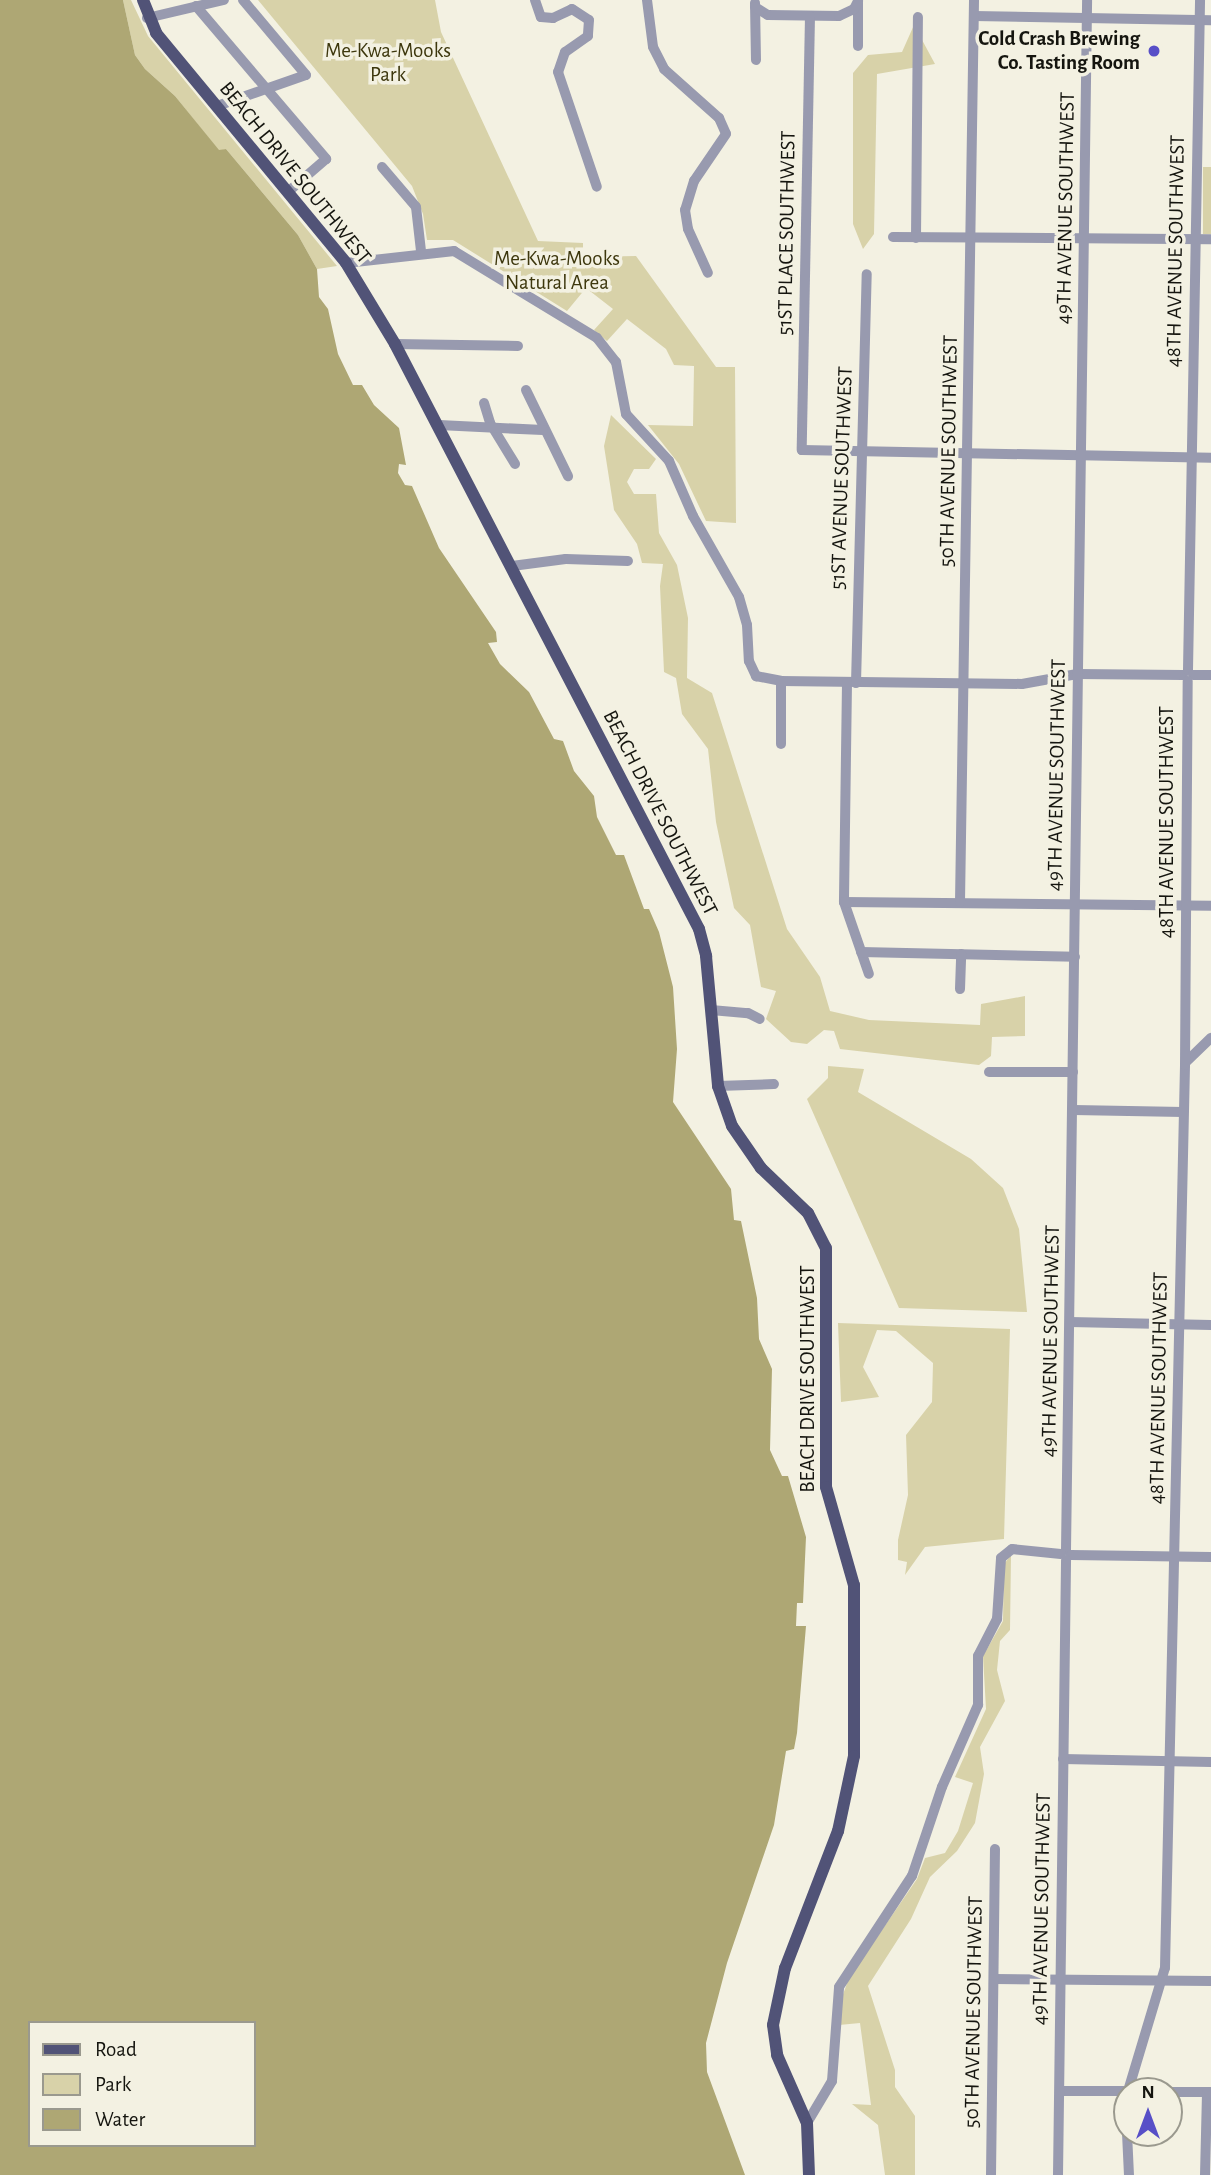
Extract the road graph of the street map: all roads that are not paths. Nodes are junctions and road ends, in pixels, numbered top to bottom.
1 (143, 0) edge
2 (224, 0) edge
3 (243, 0) edge
4 (535, 0) edge
5 (647, 0) edge
6 (974, 0) edge
7 (1087, 0) edge
8 (1200, 0) edge
9 (858, 1) edge
10 (755, 4) edge
11 (196, 6) junction
12 (810, 16) junction
13 (974, 16) junction
14 (918, 17) dead end
15 (148, 18) junction
16 (1087, 18) junction
17 (1205, 20) edge
18 (858, 46) dead end
19 (756, 60) dead end
20 (266, 89) junction
21 (217, 106) junction
22 (382, 167) dead end
23 (597, 187) dead end
24 (289, 191) junction
25 (893, 237) dead end
26 (972, 237) junction
27 (916, 238) junction
28 (1085, 238) junction
29 (1195, 239) junction
30 (1211, 239) edge
31 (421, 251) junction
32 (346, 263) junction
33 (708, 273) dead end
34 (866, 274) dead end
35 (395, 344) junction
36 (518, 346) dead end
37 (526, 390) dead end
38 (484, 403) dead end
39 (439, 425) junction
40 (495, 428) junction
41 (543, 430) junction
42 (860, 452) junction
43 (968, 454) junction
44 (1081, 456) junction
45 (1192, 458) junction
46 (1211, 458) edge
47 (515, 464) dead end
48 (568, 476) dead end
49 (628, 561) dead end
50 (512, 566) junction
51 (1077, 674) junction
52 (1188, 675) junction
53 (1211, 675) edge
54 (781, 681) junction
55 (852, 683) junction
56 (964, 684) junction
57 (781, 744) dead end
58 (844, 902) junction
59 (960, 902) junction
60 (1075, 904) junction
61 (1186, 905) junction
62 (1211, 906) edge
63 (861, 952) junction
64 (961, 954) junction
65 (1075, 957) junction
66 (869, 974) dead end
67 (961, 989) dead end
68 (711, 1010) junction
69 (760, 1019) dead end
70 (1211, 1038) edge
71 (1185, 1065) junction
72 (989, 1072) dead end
73 (1073, 1072) junction
74 (774, 1084) dead end
75 (718, 1086) junction
76 (1074, 1110) junction
77 (1183, 1112) junction
78 (1070, 1322) junction
79 (1180, 1324) junction
80 (1211, 1325) edge
81 (1066, 1555) junction
82 (1175, 1556) junction
83 (1211, 1557) edge
84 (1063, 1759) junction
85 (1171, 1762) junction
86 (1211, 1762) edge
87 (995, 1849) dead end
88 (995, 1979) junction
89 (1061, 1979) junction
90 (1164, 1980) junction
91 (1211, 1981) edge
92 (1133, 2077) edge
93 (1060, 2091) junction
94 (1113, 2091) edge
95 (1183, 2092) edge
96 (1209, 2092) edge
97 (807, 2123) junction
98 (1128, 2147) edge
99 (809, 2175) edge
100 (991, 2175) edge
101 (1058, 2175) edge
102 (1129, 2175) edge
103 (1205, 2175) edge

1 - 15 main road, BEACH DRIVE SOUTHWEST
2 - 11 street
3 - 20 street
4 - 23 street
5 - 33 street
6 - 13 street, 50TH AVENUE SOUTHWEST
7 - 16 street, 49TH AVENUE SOUTHWEST
8 - 17 street, 48TH AVENUE SOUTHWEST
9 - 12 street
9 - 18 street
10 - 12 street
10 - 19 street
11 - 15 street
11 - 20 street
12 - 42 street, 51ST PLACE SOUTHWEST
13 - 16 street
13 - 26 street, 50TH AVENUE SOUTHWEST
14 - 27 street
15 - 21 main road, BEACH DRIVE SOUTHWEST
16 - 17 street
16 - 28 street, 49TH AVENUE SOUTHWEST
17 - 29 street, 48TH AVENUE SOUTHWEST
20 - 21 street
20 - 24 street
21 - 24 main road, BEACH DRIVE SOUTHWEST
22 - 31 street
24 - 32 main road, BEACH DRIVE SOUTHWEST
25 - 27 street
26 - 27 street
26 - 28 street
26 - 43 street, 50TH AVENUE SOUTHWEST
28 - 29 street
28 - 44 street, 49TH AVENUE SOUTHWEST
29 - 30 street
29 - 45 street, 48TH AVENUE SOUTHWEST
31 - 32 street
31 - 54 street
32 - 35 main road, BEACH DRIVE SOUTHWEST
34 - 42 street, 51ST AVENUE SOUTHWEST
35 - 36 street
35 - 39 main road, BEACH DRIVE SOUTHWEST
37 - 41 street
38 - 40 street
39 - 40 street
39 - 50 main road, BEACH DRIVE SOUTHWEST
40 - 41 street
40 - 47 street
41 - 48 street
42 - 43 street
42 - 55 street, 51ST AVENUE SOUTHWEST
43 - 44 street
43 - 56 street, 50TH AVENUE SOUTHWEST
44 - 45 street
44 - 51 street, 49TH AVENUE SOUTHWEST
45 - 46 street
45 - 52 street, 48TH AVENUE SOUTHWEST
49 - 50 street
50 - 68 main road, BEACH DRIVE SOUTHWEST
51 - 52 street
51 - 56 street
51 - 60 street, 49TH AVENUE SOUTHWEST
52 - 53 street
52 - 61 street, 48TH AVENUE SOUTHWEST
54 - 55 street
54 - 57 street
55 - 56 street
55 - 58 street, 51ST AVENUE SOUTHWEST
56 - 59 street, 50TH AVENUE SOUTHWEST
58 - 59 street
58 - 63 street, 51ST AVENUE SOUTHWEST
59 - 60 street
60 - 61 street
60 - 65 street, 49TH AVENUE SOUTHWEST
61 - 62 street
61 - 71 street, 48TH AVENUE SOUTHWEST
63 - 64 street
63 - 66 street, 51ST AVENUE SOUTHWEST
64 - 65 street
64 - 67 street
65 - 73 street, 49TH AVENUE SOUTHWEST
68 - 69 street
68 - 75 main road, BEACH DRIVE SOUTHWEST
70 - 71 street
71 - 77 street, 48TH AVENUE SOUTHWEST
72 - 73 street
73 - 76 street, 49TH AVENUE SOUTHWEST
74 - 75 street
75 - 97 main road, BEACH DRIVE SOUTHWEST
76 - 77 street
76 - 78 street, 49TH AVENUE SOUTHWEST
77 - 79 street, 48TH AVENUE SOUTHWEST
78 - 79 street
78 - 81 street, 49TH AVENUE SOUTHWEST
79 - 80 street
79 - 82 street, 48TH AVENUE SOUTHWEST
81 - 82 street
81 - 84 street, 49TH AVENUE SOUTHWEST
81 - 97 street
82 - 83 street
82 - 85 street, 48TH AVENUE SOUTHWEST
84 - 85 street
84 - 89 street, 49TH AVENUE SOUTHWEST
85 - 86 street
85 - 90 street, 48TH AVENUE SOUTHWEST
87 - 88 street, 50TH AVENUE SOUTHWEST
88 - 89 street
88 - 100 street, 50TH AVENUE SOUTHWEST
89 - 90 street
89 - 93 street, 49TH AVENUE SOUTHWEST
90 - 91 street
90 - 92 street, 48TH AVENUE SOUTHWEST
93 - 94 street
93 - 101 street, 49TH AVENUE SOUTHWEST
95 - 96 street
96 - 103 street
97 - 99 main road, BEACH DRIVE SOUTHWEST
98 - 102 street

